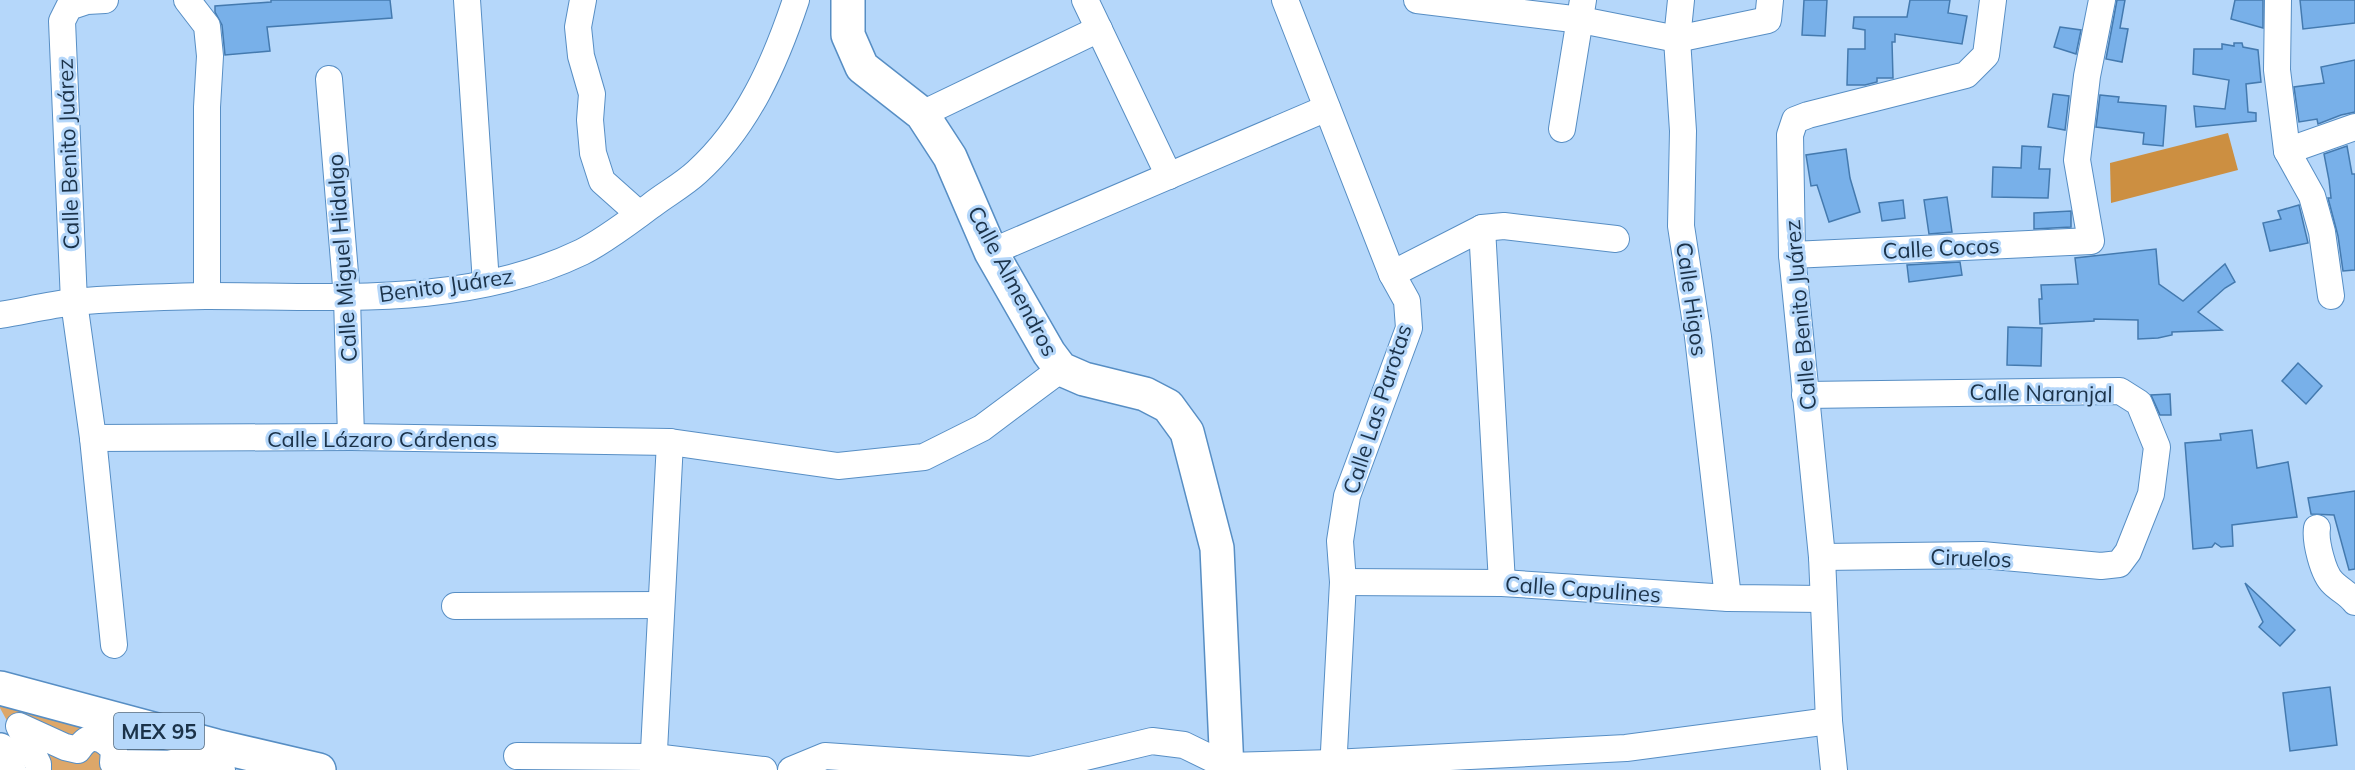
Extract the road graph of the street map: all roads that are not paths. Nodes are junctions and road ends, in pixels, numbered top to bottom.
1 (105, 0) edge
2 (187, 0) edge
3 (467, 0) edge
4 (583, 0) edge
5 (796, 0) edge
6 (848, 0) edge
7 (1084, 0) edge
8 (1285, 0) edge
9 (1417, 0) edge
10 (1681, 0) edge
11 (1993, 0) edge
12 (2102, 0) edge
13 (2278, 0) edge
14 (1582, 10) edge
15 (1769, 10) edge
16 (1099, 29) junction
17 (1677, 39) junction
18 (329, 79) dead end
19 (1327, 108) junction
20 (922, 114) junction
21 (2355, 127) edge
22 (1563, 129) dead end
23 (2287, 151) junction
24 (1169, 176) junction
25 (639, 214) junction
26 (1482, 228) junction
27 (1616, 238) dead end
28 (991, 252) junction
29 (1792, 255) junction
30 (1392, 273) junction
31 (486, 284) junction
32 (207, 296) junction
33 (2331, 296) dead end
34 (347, 298) junction
35 (74, 302) junction
36 (0, 315) edge
37 (1061, 369) junction
38 (1805, 395) junction
39 (351, 437) junction
40 (93, 438) junction
41 (670, 442) junction
42 (2316, 528) dead end
43 (1822, 557) junction
44 (2119, 564) joint
45 (1342, 582) junction
46 (1502, 583) junction
47 (1728, 598) junction
48 (1823, 599) junction
49 (2355, 602) edge
50 (661, 605) junction
51 (455, 606) dead end
52 (114, 645) dead end
53 (0, 688) edge
54 (1829, 721) junction
55 (0, 750) edge
56 (518, 756) dead end
57 (653, 764) edge
58 (1333, 766) edge
59 (1227, 768) edge
60 (9, 770) edge
61 (38, 770) edge
62 (222, 770) edge
63 (319, 770) edge
64 (764, 770) edge
65 (791, 770) edge
66 (1834, 770) edge

1 - 35 street, Calle Benito Juárez
2 - 32 street
3 - 31 street
4 - 25 street
5 - 25 street, Benito Juárez
6 - 20 main road, Calle Almendros
7 - 16 street
8 - 19 street, Calle Las Parotas
9 - 14 street
10 - 17 street, Calle Higos
11 - 29 street, Calle Benito Juárez
12 - 29 street, Calle Cocos
13 - 23 street
14 - 17 street
14 - 22 street
15 - 17 street
16 - 20 street
16 - 24 street
17 - 47 street, Calle Higos
18 - 34 street, Calle Miguel Hidalgo
19 - 24 street
19 - 30 street, Calle Las Parotas
20 - 28 main road, Calle Almendros
21 - 23 street
23 - 33 street
24 - 28 street
25 - 31 street, Benito Juárez
26 - 27 street
26 - 30 street
26 - 46 street
28 - 37 main road, Calle Almendros
29 - 38 street, Calle Benito Juárez
30 - 45 street, Calle Las Parotas
31 - 34 street, Benito Juárez
32 - 34 street, Benito Juárez
32 - 35 street, Benito Juárez
34 - 39 street, Calle Miguel Hidalgo
35 - 36 street, Benito Juárez
35 - 40 street
37 - 41 street, Calle Lázaro Cárdenas
37 - 59 main road, Calle Almendros
38 - 43 street, Calle Benito Juárez
38 - 44 street, Calle Naranjal
39 - 40 street, Calle Lázaro Cárdenas
39 - 41 street, Calle Lázaro Cárdenas
40 - 52 street
41 - 50 street
42 - 49 street
43 - 44 street, Ciruelos
43 - 48 street, Calle Benito Juárez
45 - 46 street, Calle Capulines
45 - 58 street, Calle Las Parotas
46 - 47 street, Calle Capulines
47 - 48 street, Calle Capulines
48 - 54 street, Calle Benito Juárez
50 - 51 street
50 - 57 street
53 - 63 main road, MEX 95
54 - 58 street
54 - 66 street, Calle Benito Juárez
55 - 60 main road
56 - 57 street
57 - 64 street
58 - 59 street
59 - 65 street
61 - 62 street

